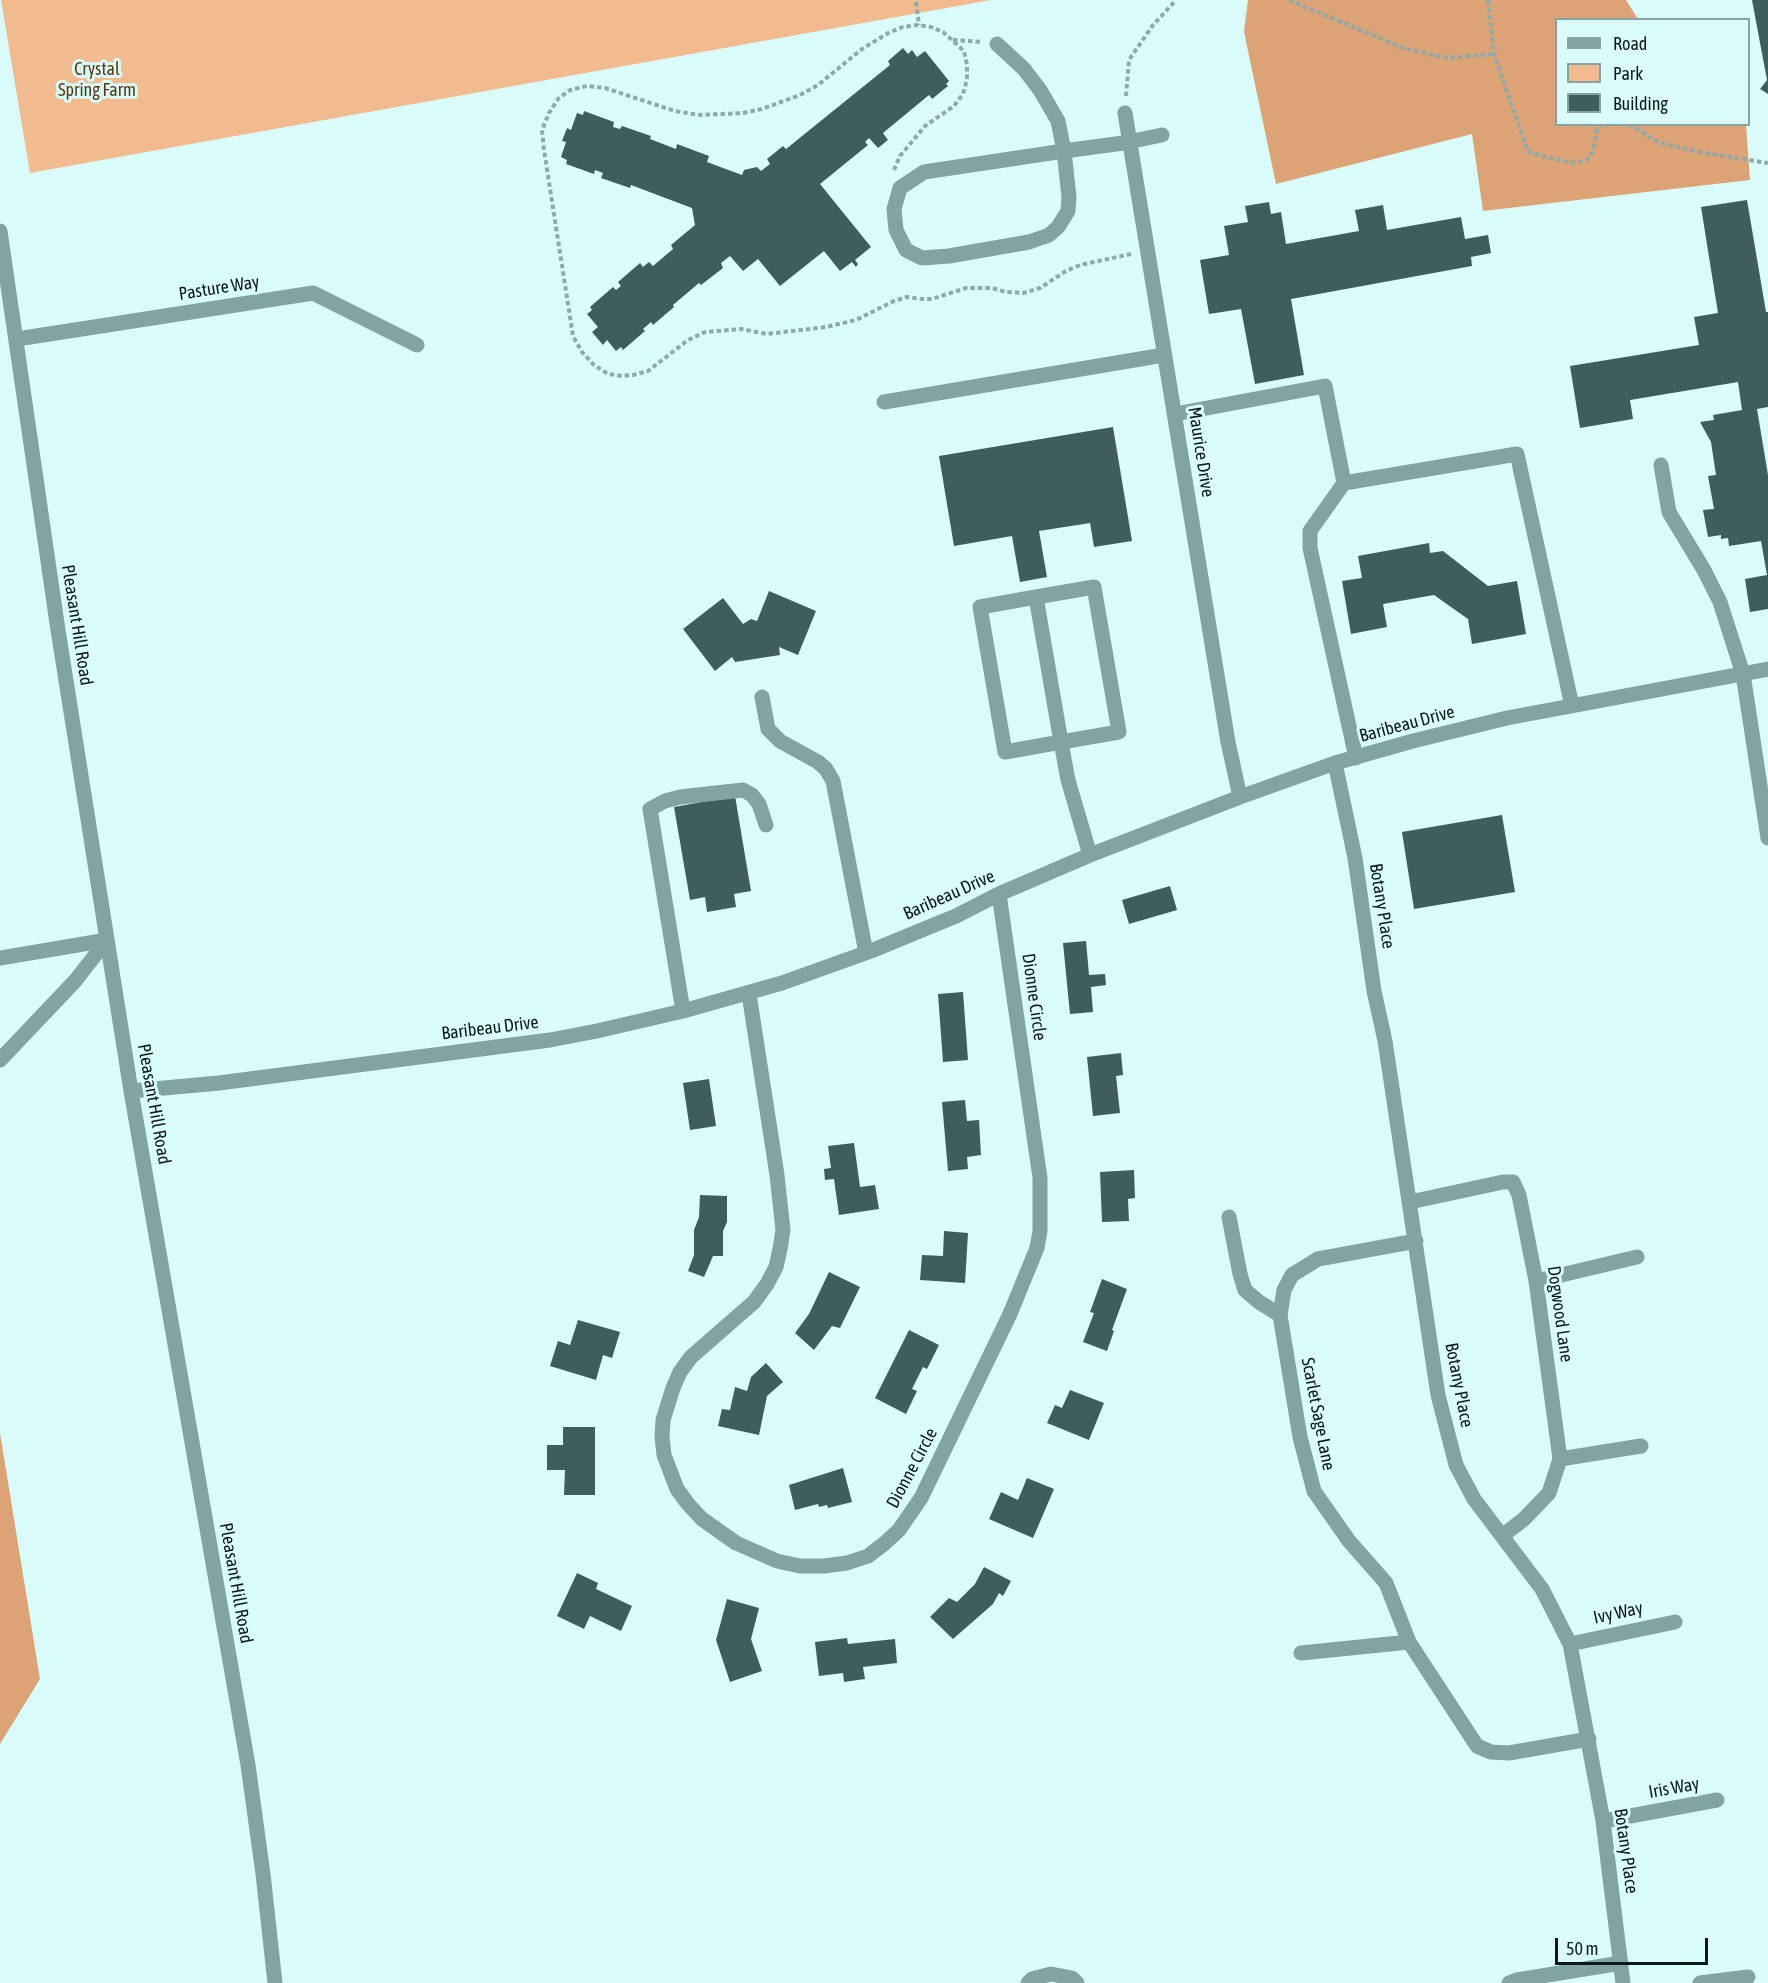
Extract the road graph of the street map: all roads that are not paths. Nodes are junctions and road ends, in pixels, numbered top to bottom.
1 (998, 44) road end
2 (1125, 112) road end
3 (1162, 135) dead end
4 (1130, 142) junction
5 (1064, 151) junction
6 (0, 231) edge
7 (17, 339) junction
8 (417, 345) dead end
9 (1164, 355) junction
10 (884, 402) dead end
11 (1175, 414) junction
12 (1661, 465) dead end
13 (1344, 483) junction
14 (1036, 597) junction
15 (1768, 669) edge
16 (1743, 674) junction
17 (762, 697) dead end
18 (1572, 706) junction
19 (1061, 742) junction
20 (1356, 758) junction
21 (1335, 763) junction
22 (1240, 797) junction
23 (766, 825) dead end
24 (1768, 838) edge
25 (1090, 855) junction
26 (999, 894) junction
27 (107, 940) junction
28 (866, 953) junction
29 (0, 958) edge
30 (749, 994) junction
31 (683, 1011) junction
32 (0, 1060) edge
33 (131, 1091) junction
34 (1410, 1202) junction
35 (1229, 1217) dead end
36 (1416, 1241) junction
37 (1637, 1257) dead end
38 (1536, 1281) junction
39 (1280, 1315) junction
40 (1641, 1446) dead end
41 (1560, 1459) junction
42 (1502, 1536) junction
43 (1675, 1622) dead end
44 (1409, 1642) junction
45 (1570, 1644) junction
46 (1301, 1653) dead end
47 (1589, 1739) junction
48 (1717, 1800) dead end
49 (1603, 1821) junction
50 (1621, 1963) junction
51 (1748, 1977) dead end
52 (275, 1983) edge
53 (1028, 1983) edge
54 (1077, 1983) edge
55 (1509, 1983) edge
56 (1623, 1983) edge
57 (1700, 1983) edge

1 - 5 street
2 - 4 street, Maurice Drive
3 - 4 street
4 - 5 street
4 - 9 street, Maurice Drive
5 - 5 street
6 - 7 street, Pleasant Hill Road
7 - 8 street, Pasture Way
7 - 27 street, Pleasant Hill Road
9 - 10 street
9 - 11 street, Maurice Drive
11 - 13 street
11 - 22 street, Maurice Drive
12 - 16 street
13 - 18 street
13 - 20 street
14 - 19 street
14 - 19 street
14 - 19 street
15 - 16 street, Baribeau Drive
16 - 18 street, Baribeau Drive
16 - 24 street
17 - 28 street
18 - 20 street, Baribeau Drive
19 - 25 street
20 - 21 street, Baribeau Drive
21 - 22 street, Baribeau Drive
21 - 34 street, Botany Place
22 - 25 street, Baribeau Drive
23 - 31 street
25 - 26 street, Baribeau Drive
26 - 28 street, Baribeau Drive
26 - 30 street, Dionne Circle
27 - 29 street
27 - 32 street
27 - 33 street, Pleasant Hill Road
28 - 30 street, Baribeau Drive
30 - 31 street, Baribeau Drive
31 - 33 street, Baribeau Drive
33 - 52 street, Pleasant Hill Road
34 - 36 street, Botany Place
34 - 38 street, Dogwood Lane
35 - 39 street
36 - 39 street, Scarlet Sage Lane
36 - 42 street, Botany Place
37 - 38 street
38 - 41 street, Dogwood Lane
39 - 44 street, Scarlet Sage Lane
40 - 41 street
41 - 42 street, Dogwood Lane
42 - 45 street, Botany Place
43 - 45 street, Ivy Way
44 - 46 street
44 - 47 street, Scarlet Sage Lane
45 - 47 street, Botany Place
47 - 49 street, Botany Place
48 - 49 street, Iris Way
49 - 50 street, Botany Place
50 - 55 street
50 - 56 street, Botany Place
51 - 57 street
53 - 54 street

